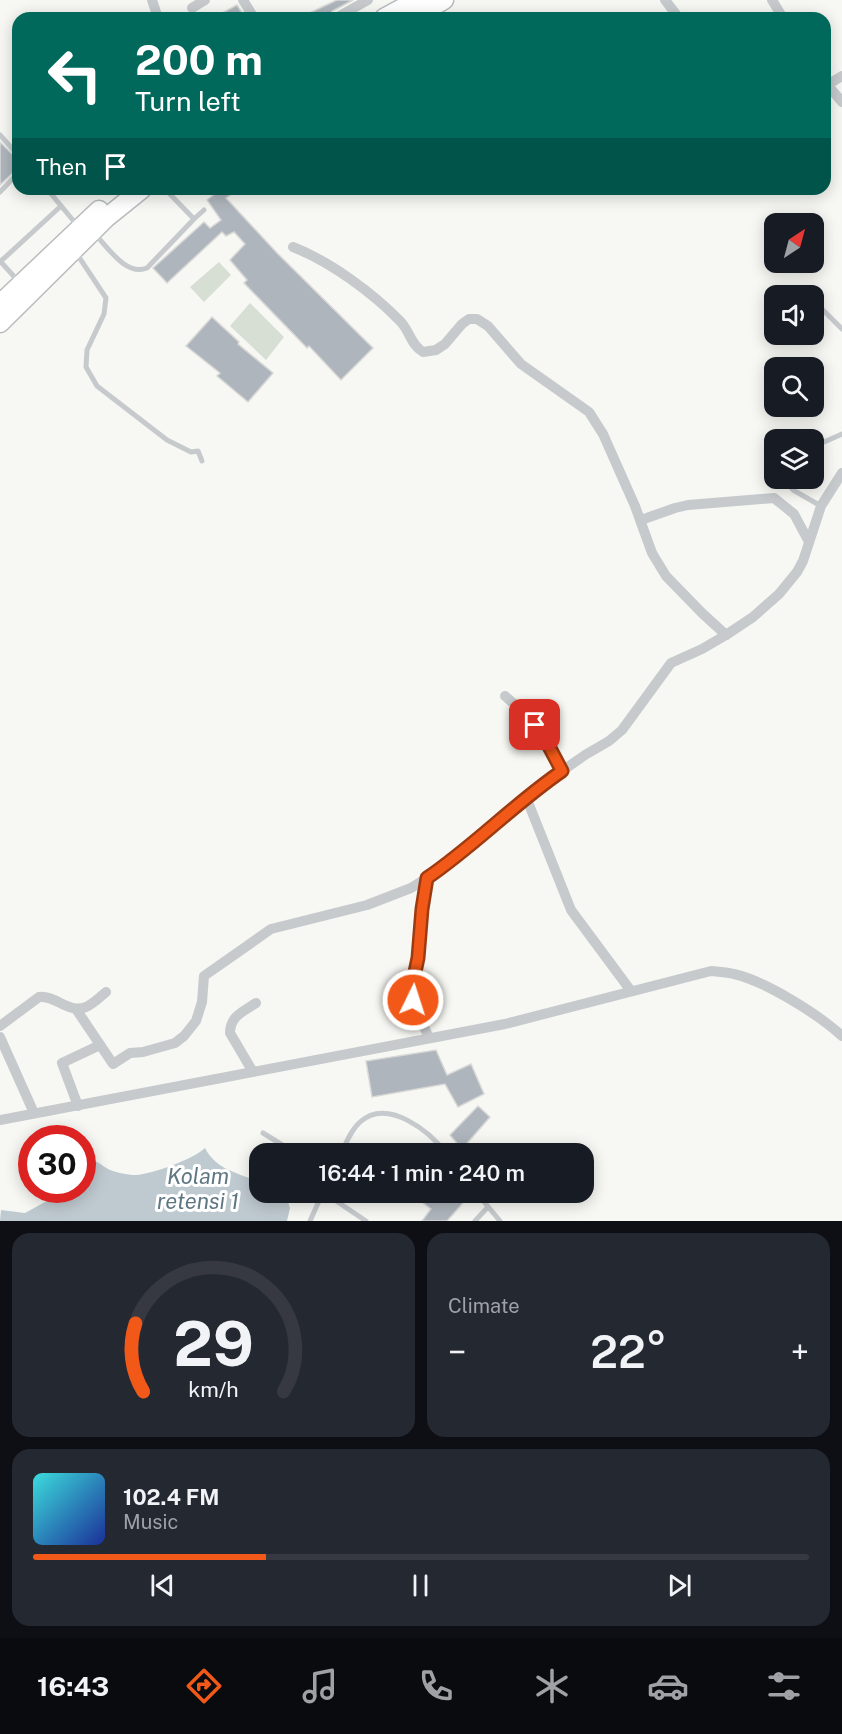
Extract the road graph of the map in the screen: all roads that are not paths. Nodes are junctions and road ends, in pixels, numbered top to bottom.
1 (205, 0) edge
2 (368, 0) edge
3 (417, 0) edge
4 (444, 0) edge
5 (665, 0) edge
6 (192, 8) dead end
7 (347, 12) edge
8 (399, 12) edge
9 (402, 12) edge
10 (674, 12) edge
11 (831, 89) edge
12 (842, 102) edge
13 (0, 135) edge
14 (12, 148) edge
15 (12, 179) edge
16 (0, 192) edge
17 (52, 195) edge
18 (118, 195) edge
19 (134, 195) edge
20 (171, 195) edge
21 (61, 206) junction
22 (204, 210) dead end
23 (194, 219) junction
24 (91, 225) junction
25 (293, 247) dead end
26 (74, 250) junction
27 (0, 261) edge
28 (25, 289) junction
29 (0, 304) edge
30 (824, 311) edge
31 (0, 324) edge
32 (842, 329) edge
33 (842, 434) edge
34 (824, 442) edge
35 (202, 461) dead end
36 (842, 473) edge
37 (792, 489) edge
38 (821, 506) junction
39 (641, 520) junction
40 (809, 542) junction
41 (726, 635) junction
42 (505, 696) dead end
43 (562, 771) junction
44 (526, 797) junction
45 (427, 878) junction
46 (632, 991) junction
47 (106, 992) dead end
48 (256, 1003) dead end
49 (76, 1009) junction
50 (0, 1026) edge
51 (842, 1036) edge
52 (0, 1037) edge
53 (429, 1038) junction
54 (100, 1045) junction
55 (253, 1072) junction
56 (78, 1106) junction
57 (34, 1113) junction
58 (0, 1120) edge
59 (263, 1133) dead end
60 (279, 1143) edge
61 (346, 1143) edge
62 (436, 1143) edge
63 (484, 1203) edge
64 (487, 1208) junction
65 (310, 1221) edge
66 (366, 1221) edge
67 (475, 1221) edge
68 (500, 1221) edge

1 - 6 street
2 - 7 street
3 - 8 highway
4 - 9 highway
5 - 10 street
11 - 12 street
13 - 14 lane
15 - 16 lane
17 - 21 lane
18 - 24 highway
19 - 24 highway
20 - 23 lane
21 - 24 lane
21 - 27 lane
22 - 23 lane
23 - 24 lane
24 - 26 highway
24 - 28 highway
25 - 39 street
26 - 28 highway
26 - 35 lane
27 - 28 lane
28 - 29 highway
28 - 31 highway
30 - 32 lane
33 - 34 lane
36 - 38 street
37 - 38 lane
38 - 40 street
39 - 40 street
39 - 41 street
40 - 41 street
41 - 43 street
42 - 43 street
43 - 44 street
44 - 45 street
44 - 46 street
45 - 53 street
45 - 54 street
46 - 51 street
46 - 53 street
47 - 49 street
48 - 55 street
49 - 50 street
49 - 54 street
52 - 57 street
53 - 55 street
54 - 56 street
55 - 56 street
56 - 57 street
57 - 58 street
59 - 60 lane
61 - 62 lane
63 - 64 lane
64 - 67 lane
64 - 68 lane
65 - 66 lane

